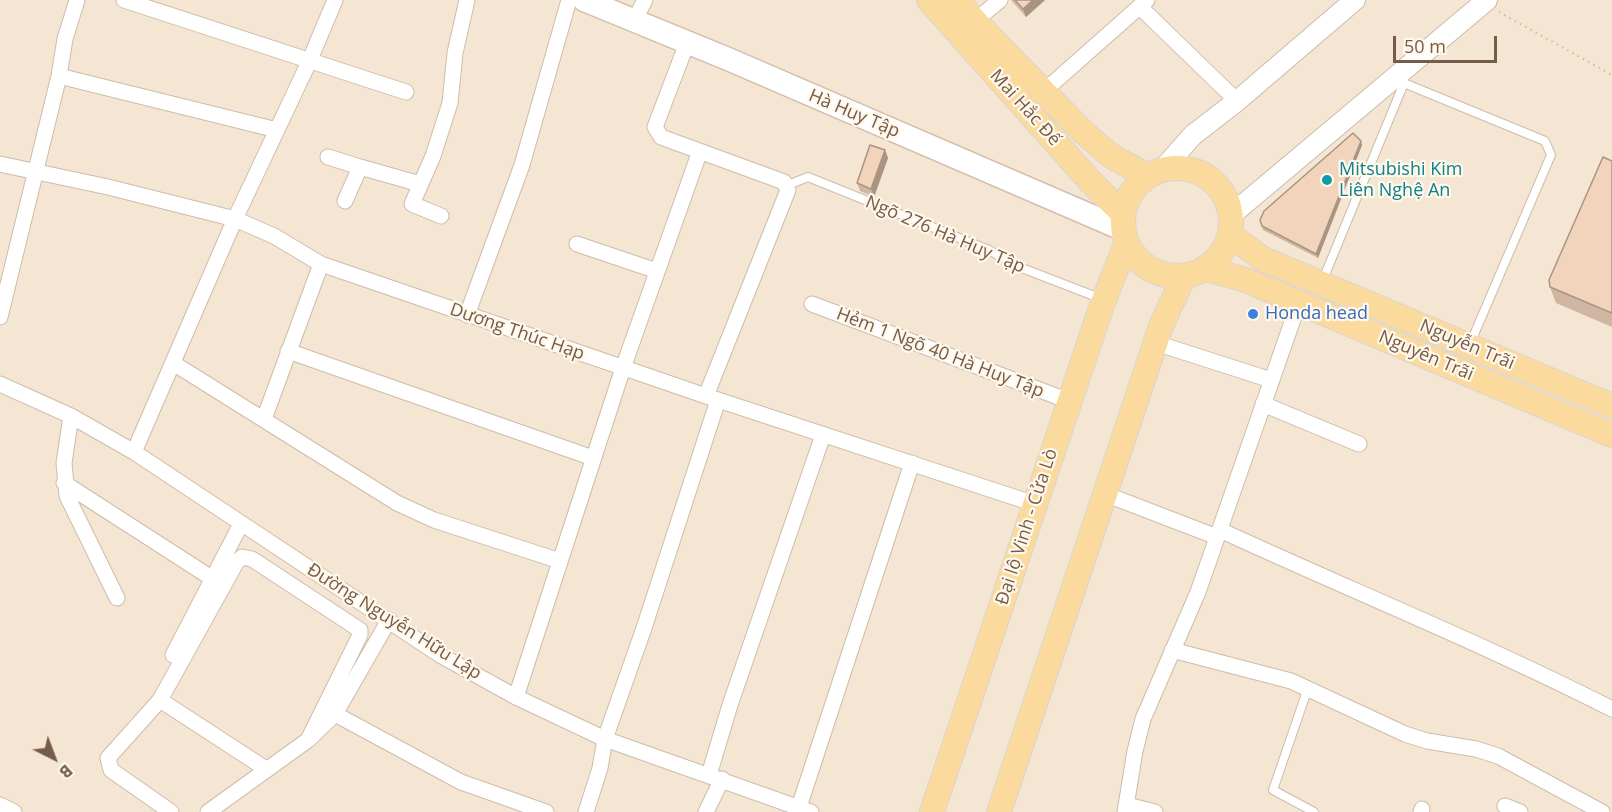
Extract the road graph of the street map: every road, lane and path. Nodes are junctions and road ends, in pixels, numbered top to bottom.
1 (77, 0) edge
2 (124, 0) edge
3 (335, 0) edge
4 (467, 0) edge
5 (569, 0) edge
6 (584, 0) edge
7 (645, 0) edge
8 (929, 0) edge
9 (957, 0) edge
10 (1000, 0) edge
11 (1355, 0) edge
12 (1485, 1) edge
13 (1144, 3) edge
14 (634, 21) junction
15 (975, 21) junction
16 (687, 43) junction
17 (309, 62) junction
18 (1612, 75) edge
19 (59, 76) junction
20 (1398, 81) junction
21 (406, 92) dead end
22 (1043, 92) junction
23 (1237, 101) junction
24 (277, 130) junction
25 (700, 151) junction
26 (328, 157) dead end
27 (0, 164) edge
28 (360, 167) junction
29 (34, 172) junction
30 (1155, 173) junction
31 (420, 184) junction
32 (788, 185) junction
33 (345, 201) dead end
34 (441, 216) dead end
35 (235, 219) junction
36 (1230, 225) junction
37 (1124, 229) junction
38 (577, 244) dead end
39 (321, 264) junction
40 (657, 271) junction
41 (1194, 273) junction
42 (1321, 284) junction
43 (1104, 299) junction
44 (1299, 302) junction
45 (812, 304) dead end
46 (467, 315) junction
47 (0, 317) edge
48 (1156, 343) junction
49 (1470, 346) junction
50 (288, 351) junction
51 (172, 363) junction
52 (623, 368) junction
53 (1271, 380) junction
54 (0, 384) edge
55 (712, 398) junction
56 (1069, 401) junction
57 (1263, 404) junction
58 (1612, 406) edge
59 (70, 416) junction
60 (264, 419) junction
61 (823, 435) junction
62 (1612, 435) edge
63 (1359, 444) dead end
64 (134, 452) junction
65 (593, 458) junction
66 (912, 463) junction
67 (64, 483) junction
68 (1105, 494) junction
69 (1035, 504) junction
70 (241, 524) junction
71 (1219, 533) junction
72 (560, 561) junction
73 (213, 579) junction
74 (117, 598) dead end
75 (389, 620) junction
76 (1172, 650) junction
77 (170, 660) dead end
78 (1308, 688) junction
79 (516, 697) junction
80 (160, 700) junction
81 (1612, 709) edge
82 (335, 714) junction
83 (604, 739) junction
84 (308, 740) junction
85 (266, 769) junction
86 (716, 777) junction
87 (0, 805) edge
88 (1126, 808) edge
89 (805, 809) edge
90 (14, 812) edge
91 (171, 812) edge
92 (208, 812) edge
93 (546, 812) edge
94 (586, 812) edge
95 (706, 812) edge
96 (932, 812) edge
97 (999, 812) edge
98 (1155, 812) edge
99 (1314, 812) edge
100 (1602, 812) edge

1 - 19 street
2 - 17 street
3 - 17 street
4 - 31 street
5 - 46 street
6 - 14 main road, Hà Huy Tập
7 - 14 street
8 - 37 main road, Mai Hắc Đế
9 - 15 main road, Mai Hắc Đế
10 - 15 street
11 - 23 street
12 - 18 path
12 - 20 street
13 - 22 street
13 - 23 street
14 - 16 main road, Hà Huy Tập
15 - 22 main road, Mai Hắc Đế
16 - 25 street
16 - 37 main road, Hà Huy Tập
17 - 21 street
17 - 24 street
19 - 24 street
19 - 29 street
20 - 36 street
20 - 42 lane
20 - 49 lane
22 - 30 main road, Mai Hắc Đế
23 - 30 street
24 - 35 street
25 - 32 street
25 - 40 street
26 - 28 street
27 - 29 street, Dương Thúc Hạp
28 - 31 street
28 - 33 street
29 - 35 street, Dương Thúc Hạp
29 - 47 street
30 - 36 main road
30 - 37 main road
31 - 34 street
32 - 43 lane, Ngõ 276 Hà Huy Tập
32 - 55 street
35 - 39 street, Dương Thúc Hạp
35 - 51 street
36 - 41 main road
36 - 42 main road
37 - 41 main road
37 - 43 main road, Đại lộ Vinh - Cửa Lò
38 - 40 street
39 - 46 street, Dương Thúc Hạp
39 - 50 street
40 - 52 street
41 - 44 main road, Nguyên Trãi
41 - 48 main road
42 - 49 main road, Nguyễn Trãi
43 - 56 main road, Đại lộ Vinh - Cửa Lò
44 - 53 street
44 - 62 main road, Nguyên Trãi
45 - 56 street, Hẻm 1 Ngõ 40 Hà Huy Tập
46 - 52 street, Dương Thúc Hạp
48 - 53 street
48 - 68 main road
49 - 58 main road, Nguyễn Trãi
50 - 60 street
50 - 65 street
51 - 60 street
51 - 64 street
52 - 55 street, Dương Thúc Hạp
52 - 65 street
53 - 57 street
54 - 59 street, Đường Nguyễn Hữu Lập
55 - 61 street, Dương Thúc Hạp
55 - 83 street
56 - 69 main road, Đại lộ Vinh - Cửa Lò
57 - 63 street
57 - 71 street
59 - 64 street, Đường Nguyễn Hữu Lập
59 - 67 street
60 - 72 street
61 - 66 street, Dương Thúc Hạp
61 - 86 street
64 - 70 street, Đường Nguyễn Hữu Lập
65 - 72 street
66 - 69 street, Dương Thúc Hạp
66 - 89 street
67 - 73 street
67 - 74 street
68 - 71 street
68 - 97 main road
69 - 96 main road, Đại lộ Vinh - Cửa Lò
70 - 73 street
70 - 75 street, Đường Nguyễn Hữu Lập
71 - 76 street
71 - 81 street
72 - 79 street
73 - 77 street
75 - 79 street, Đường Nguyễn Hữu Lập
75 - 82 street
76 - 78 street
76 - 88 street
78 - 99 lane
78 - 100 street
79 - 83 street, Đường Nguyễn Hữu Lập
80 - 84 street
80 - 85 street
80 - 91 street
82 - 84 street
82 - 93 street
83 - 86 street, Đường Nguyễn Hữu Lập
83 - 94 street
84 - 85 street
85 - 92 street
86 - 89 street, Đường Nguyễn Hữu Lập
86 - 95 street
87 - 90 street
88 - 98 street

